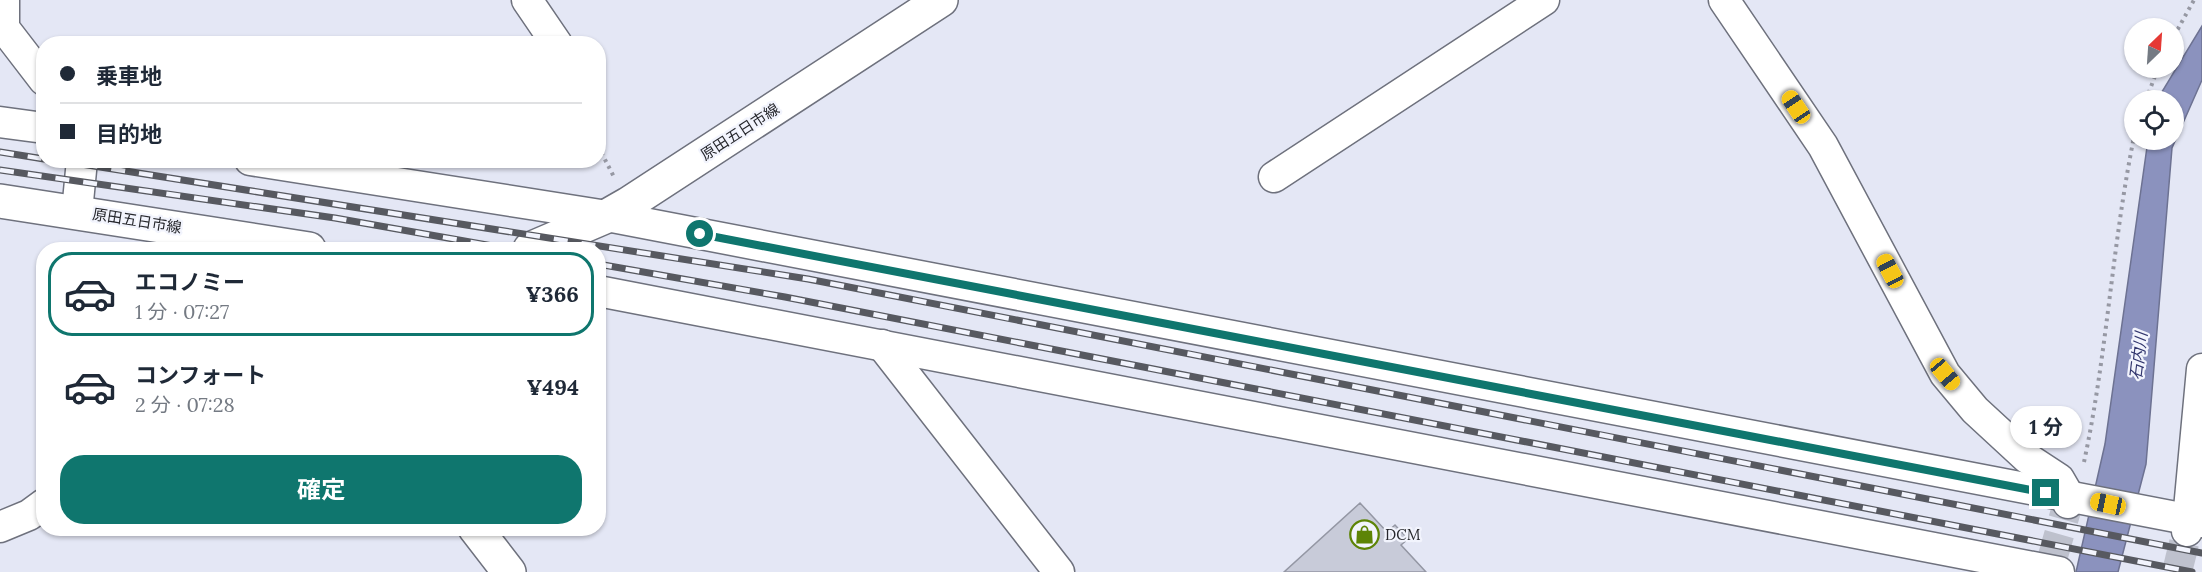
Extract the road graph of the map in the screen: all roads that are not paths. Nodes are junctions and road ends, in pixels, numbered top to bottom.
1 (4, 0) edge
2 (527, 0) edge
3 (940, 0) edge
4 (1544, 0) edge
5 (1724, 0) edge
6 (552, 36) edge
7 (36, 70) edge
8 (0, 122) edge
9 (36, 127) edge
10 (81, 168) edge
11 (301, 168) edge
12 (1274, 177) dead end
13 (0, 201) edge
14 (78, 212) junction
15 (607, 216) junction
16 (265, 242) edge
17 (546, 242) edge
18 (606, 293) edge
19 (882, 345) junction
20 (2202, 369) edge
21 (2074, 501) junction
22 (36, 510) edge
23 (2187, 523) edge
24 (0, 527) edge
25 (482, 536) edge
26 (2052, 569) edge
27 (509, 572) edge
28 (1059, 572) edge

1 - 7 street
2 - 6 street
3 - 15 main road, 原田五日市線
4 - 12 street
5 - 21 street
8 - 9 street
10 - 14 street
11 - 15 street
13 - 14 main road, 原田五日市線
14 - 16 main road, 原田五日市線
15 - 17 main road, 原田五日市線
15 - 21 street
18 - 19 street
19 - 26 street
19 - 28 street
20 - 23 street
21 - 23 street
22 - 24 street
25 - 27 main road

